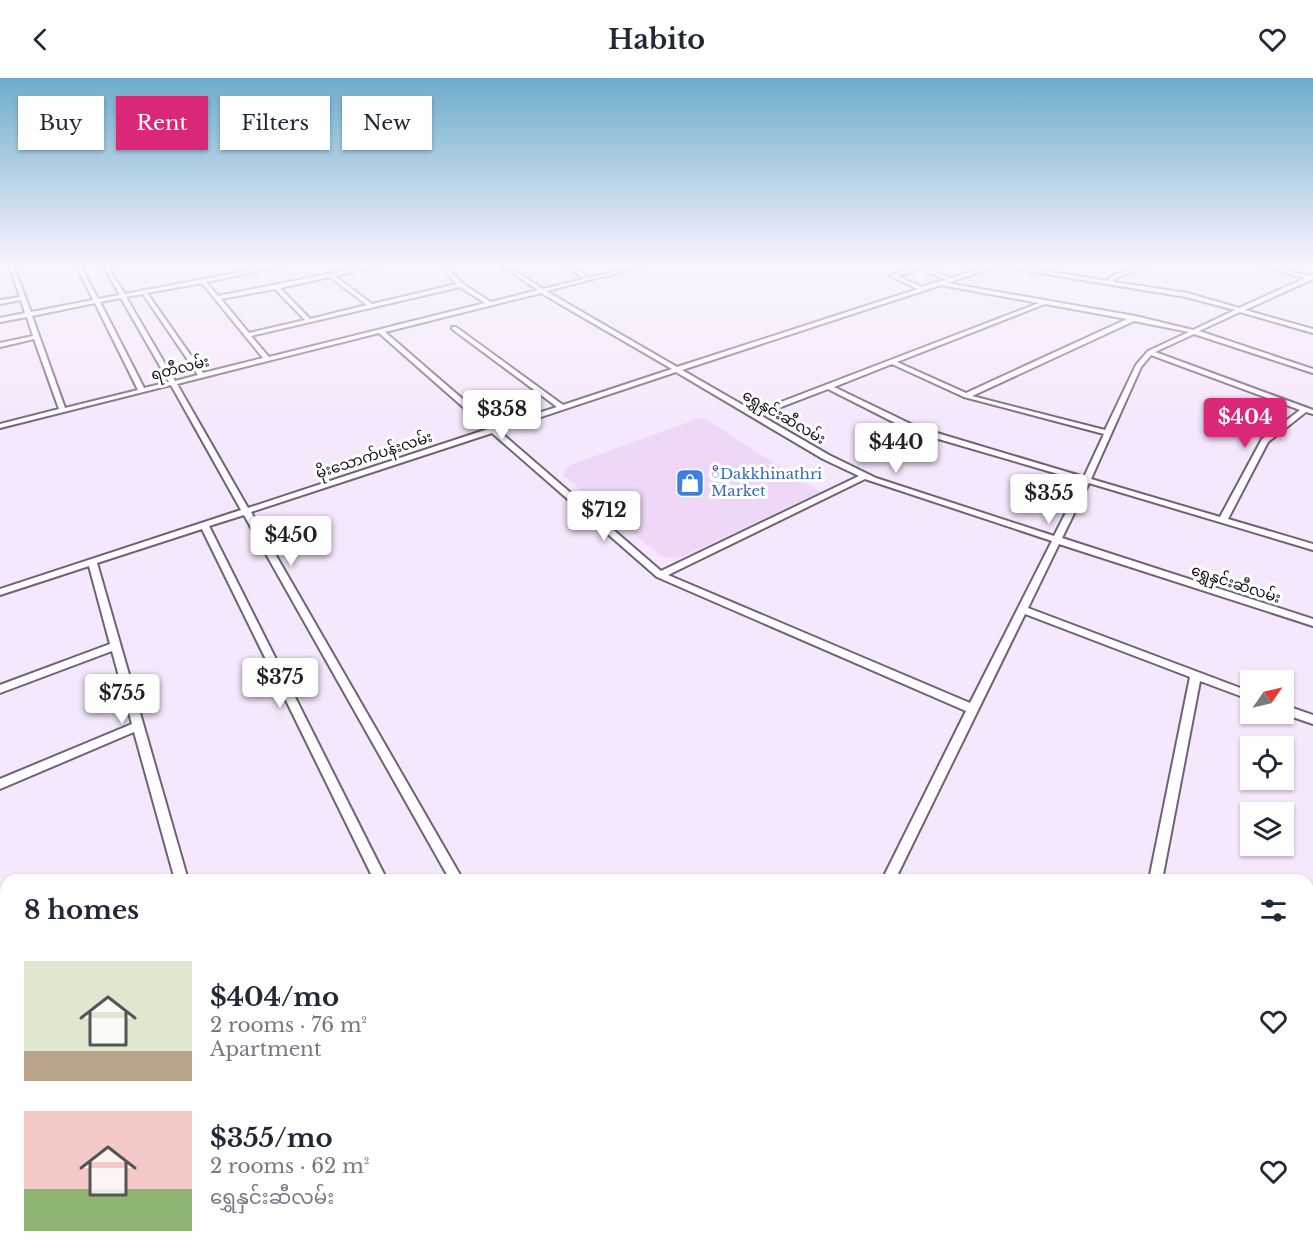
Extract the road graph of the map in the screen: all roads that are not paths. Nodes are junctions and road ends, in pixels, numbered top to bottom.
1 (31, 320) edge
2 (107, 320) edge
3 (136, 320) edge
4 (163, 320) edge
5 (235, 320) edge
6 (313, 320) edge
7 (424, 320) edge
8 (591, 320) edge
9 (824, 320) edge
10 (1000, 320) edge
11 (1130, 320) edge
12 (1145, 320) edge
13 (1221, 320) edge
14 (1275, 320) edge
15 (309, 321) joint
16 (454, 328) dead end
17 (380, 331) junction
18 (1198, 331) junction
19 (1313, 332) edge
20 (248, 336) junction
21 (37, 337) junction
22 (0, 345) edge
23 (1150, 352) junction
24 (268, 360) junction
25 (892, 362) junction
26 (676, 370) junction
27 (1313, 371) edge
28 (202, 376) junction
29 (173, 383) junction
30 (829, 387) junction
31 (142, 391) junction
32 (966, 396) junction
33 (563, 408) junction
34 (63, 411) junction
35 (1309, 411) edge
36 (754, 415) junction
37 (0, 426) edge
38 (496, 430) junction
39 (1108, 433) junction
40 (866, 476) junction
41 (1086, 481) junction
42 (244, 512) junction
43 (1223, 520) junction
44 (204, 525) junction
45 (1056, 540) junction
46 (1313, 547) edge
47 (92, 561) junction
48 (660, 575) junction
49 (0, 592) edge
50 (1022, 609) junction
51 (1313, 622) edge
52 (115, 646) junction
53 (1196, 676) junction
54 (0, 689) edge
55 (1240, 692) edge
56 (973, 709) junction
57 (1294, 713) edge
58 (1313, 720) edge
59 (138, 726) junction
60 (0, 784) edge
61 (179, 874) edge
62 (378, 874) edge
63 (454, 874) edge
64 (891, 874) edge
65 (1157, 874) edge

1 - 21 street
2 - 31 street
3 - 29 street
4 - 28 street
5 - 20 street
6 - 15 street
7 - 17 street, ရတီလမ်း
8 - 26 street, ရွှေနှင်းဆီလမ်း
9 - 26 street, မိုးသောက်ပန်းလမ်း
10 - 25 street
11 - 32 street
12 - 18 street
13 - 18 street
14 - 19 street
15 - 20 street
16 - 33 street
17 - 24 street, ရတီလမ်း
17 - 38 street
18 - 23 street
18 - 27 street
20 - 24 street
21 - 22 street
21 - 34 street
23 - 35 street
23 - 39 street
24 - 28 street, ရတီလမ်း
25 - 30 street
25 - 32 street
26 - 33 street, မိုးသောက်ပန်းလမ်း
26 - 36 street, ရွှေနှင်းဆီလမ်း
28 - 29 street, ရတီလမ်း
29 - 31 street, ရတီလမ်း
29 - 42 street
30 - 36 street
30 - 41 street
31 - 34 street, ရတီလမ်း
32 - 39 street
33 - 38 street, မိုးသောက်ပန်းလမ်း
34 - 37 street, ရတီလမ်း
35 - 43 street
36 - 40 street, ရွှေနှင်းဆီလမ်း
38 - 42 street, မိုးသောက်ပန်းလမ်း
38 - 48 street
39 - 41 street
40 - 45 street, ရွှေနှင်းဆီလမ်း
40 - 48 street
41 - 43 street
41 - 45 street
42 - 44 street, မိုးသောက်ပန်းလမ်း
42 - 63 street
43 - 46 street
44 - 47 street, မိုးသောက်ပန်းလမ်း
44 - 62 street
45 - 50 street
45 - 51 street, ရွှေနှင်းဆီလမ်း
47 - 49 street, မိုးသောက်ပန်းလမ်း
47 - 52 street
48 - 56 street
50 - 53 street
50 - 56 street
52 - 54 street
52 - 59 street
53 - 55 street
53 - 65 street
56 - 64 street
57 - 58 street
59 - 60 street
59 - 61 street

